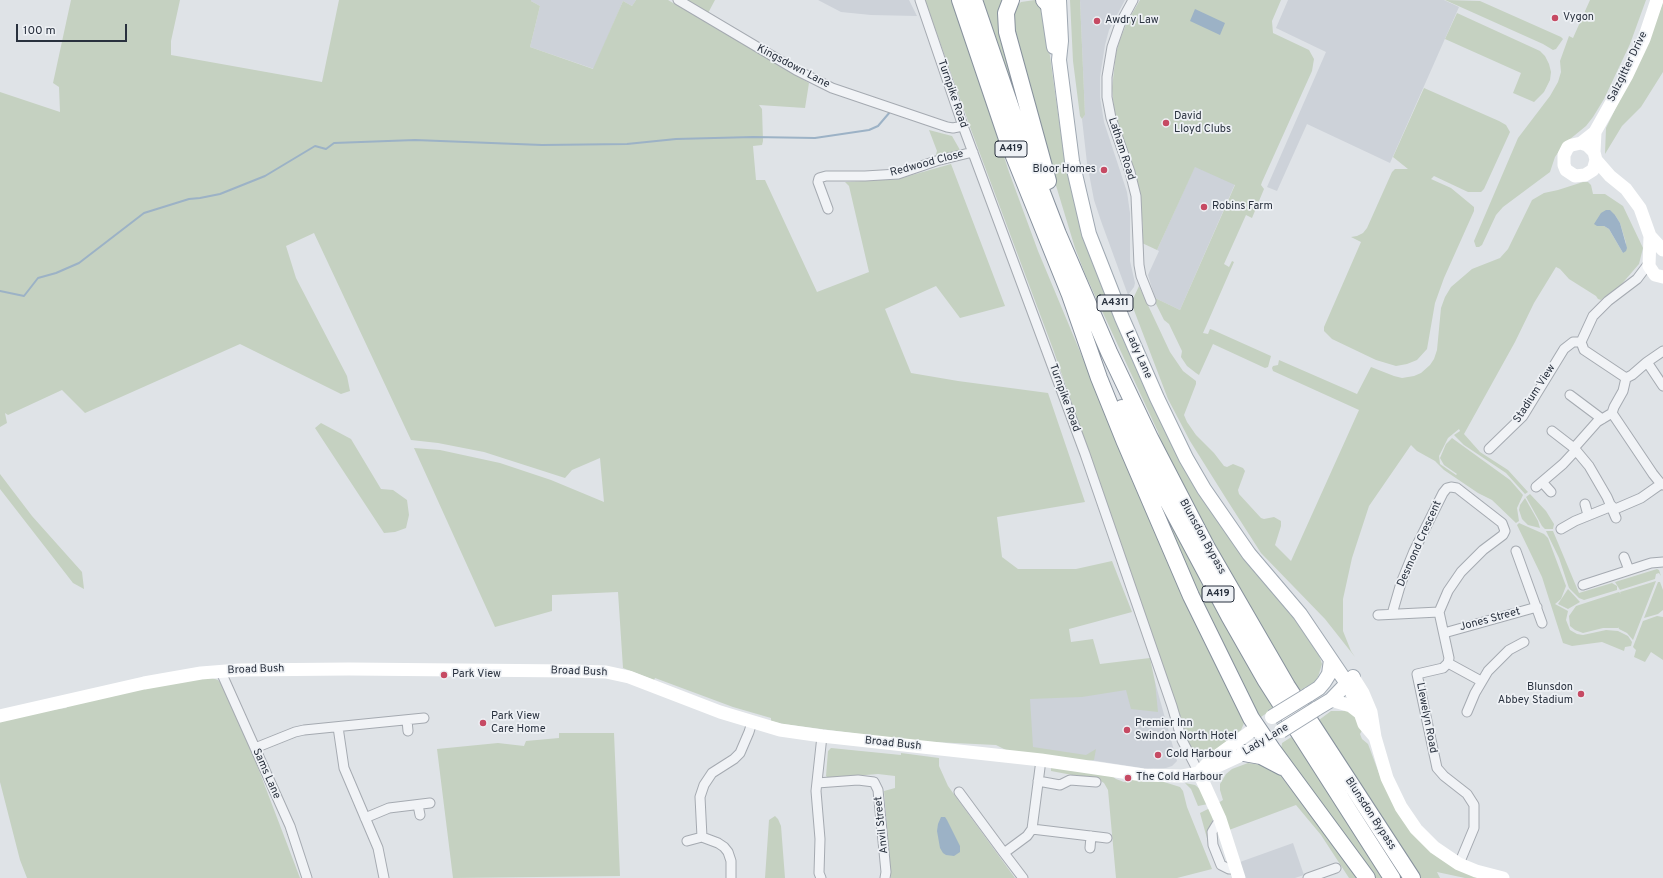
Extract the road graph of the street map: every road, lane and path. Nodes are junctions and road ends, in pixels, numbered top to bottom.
1 (678, 0) edge
2 (920, 0) edge
3 (960, 0) edge
4 (974, 0) edge
5 (1011, 0) edge
6 (1133, 0) edge
7 (1657, 0) edge
8 (1049, 1) edge
9 (963, 126) junction
10 (1595, 132) junction
11 (1581, 143) junction
12 (973, 152) junction
13 (1595, 156) junction
14 (1590, 173) junction
15 (1610, 176) junction
16 (828, 209) dead end
17 (1650, 236) junction
18 (1663, 250) edge
19 (1649, 260) junction
20 (1660, 277) edge
21 (1638, 278) junction
22 (1075, 290) junction
23 (1151, 301) dead end
24 (1581, 342) junction
25 (1663, 351) edge
26 (1648, 362) junction
27 (1626, 378) junction
28 (1663, 386) edge
29 (1570, 395) dead end
30 (1612, 413) junction
31 (1602, 419) junction
32 (1552, 431) dead end
33 (1489, 449) dead end
34 (1575, 449) junction
35 (1662, 485) edge
36 (1552, 492) dead end
37 (1585, 504) dead end
38 (1613, 512) junction
39 (1588, 515) junction
40 (1562, 530) dead end
41 (1516, 551) dead end
42 (1624, 557) dead end
43 (1663, 562) edge
44 (1629, 570) junction
45 (1584, 586) dead end
46 (1537, 608) junction
47 (1439, 612) junction
48 (1300, 614) junction
49 (1392, 614) junction
50 (1378, 615) dead end
51 (1542, 622) dead end
52 (1444, 633) junction
53 (1524, 642) dead end
54 (1331, 660) junction
55 (1448, 663) junction
56 (221, 672) junction
57 (1348, 680) junction
58 (1481, 681) junction
59 (1312, 693) junction
60 (1331, 700) junction
61 (1360, 712) junction
62 (1467, 712) dead end
63 (0, 716) edge
64 (424, 718) dead end
65 (407, 720) junction
66 (752, 722) junction
67 (338, 727) junction
68 (1257, 727) junction
69 (408, 731) dead end
70 (822, 736) junction
71 (1375, 737) junction
72 (1266, 740) junction
73 (255, 748) junction
74 (1244, 753) junction
75 (1041, 760) junction
76 (1287, 769) junction
77 (1199, 773) junction
78 (1038, 781) junction
79 (1096, 782) dead end
80 (817, 783) junction
81 (959, 792) dead end
82 (430, 803) dead end
83 (418, 804) junction
84 (420, 815) dead end
85 (365, 818) junction
86 (1220, 819) junction
87 (1032, 829) junction
88 (1091, 836) junction
89 (702, 837) junction
90 (1107, 838) dead end
91 (687, 841) dead end
92 (1090, 848) dead end
93 (1004, 853) junction
94 (1459, 864) junction
95 (1223, 866) junction
96 (1336, 868) dead end
97 (1238, 874) edge
98 (306, 878) edge
99 (384, 878) edge
100 (731, 878) edge
101 (821, 878) edge
102 (884, 878) edge
103 (1023, 878) edge
104 (1226, 878) edge
105 (1308, 878) edge
106 (1367, 878) edge
107 (1392, 878) edge
108 (1412, 878) edge
109 (1503, 878) edge

1 - 9 street, Kingsdown Lane
2 - 9 street, Turnpike Road
3 - 22 highway, A419
4 - 22 highway, A419
5 - 22 highway, A419
6 - 23 street, Latham Road
7 - 10 main road, Salzgitter Drive
8 - 48 main road, Lady Lane / A4311
9 - 12 street, Turnpike Road
10 - 11 main road, Salzgitter Drive
10 - 13 main road, Salzgitter Drive
11 - 13 main road
11 - 14 main road, Salzgitter Drive
12 - 16 street, Redwood Close
12 - 77 street, Turnpike Road
13 - 14 main road, Salzgitter Drive
13 - 15 main road
14 - 15 main road, Salzgitter Drive
15 - 17 main road
17 - 18 main road
17 - 19 main road
18 - 19 main road
19 - 20 main road
19 - 21 street
20 - 21 street
21 - 24 street
22 - 68 highway, A419
22 - 107 highway, Blunsdon Bypass / A419
22 - 108 highway, Blunsdon Bypass / A419
24 - 27 street
24 - 33 street, Stadium View
25 - 26 street
26 - 27 street
26 - 28 street
27 - 30 street
29 - 31 street
30 - 31 street
30 - 35 street
31 - 34 street
32 - 34 street
34 - 36 street
34 - 38 street
35 - 38 street
37 - 39 street
38 - 39 street
39 - 40 street
41 - 46 street
42 - 44 street
43 - 44 street
44 - 45 street
46 - 51 street
46 - 52 street, Jones Street
47 - 49 street
47 - 49 street, Desmond Crescent
47 - 52 street
48 - 54 main road, Lady Lane / A4311
48 - 57 main road, Lady Lane / A4311
49 - 50 street
52 - 55 street
53 - 58 street
54 - 57 main road, Lady Lane / A4311
54 - 59 main road, Lady Lane
55 - 58 street
55 - 94 street, Llewelyn Road
56 - 63 main road, Broad Bush
56 - 66 main road, Broad Bush
56 - 73 street, Sams Lane
57 - 59 main road, Lady Lane
57 - 60 main road, Lady Lane
57 - 61 main road, Lady Lane
57 - 71 main road, Lady Lane
58 - 62 street
59 - 68 main road, Lady Lane, bridge
60 - 61 main road
60 - 72 main road, Lady Lane, bridge
61 - 71 main road, Lady Lane
64 - 65 street
65 - 67 street
65 - 69 street
66 - 70 main road, Broad Bush
66 - 89 street
67 - 73 street
67 - 85 street
68 - 72 highway
68 - 77 main road, Lady Lane
70 - 75 main road, Broad Bush
70 - 80 street
71 - 94 main road, Lady Lane
72 - 74 main road, Lady Lane
72 - 76 highway
73 - 98 street, Sams Lane
74 - 76 highway
74 - 77 main road, Lady Lane
75 - 77 main road, Broad Bush
75 - 78 street
76 - 106 highway
77 - 86 main road, Turnpike Road
78 - 79 street
78 - 87 street
80 - 101 street
80 - 102 street, Anvil Street
81 - 93 street
82 - 83 street
83 - 84 street
83 - 85 street
85 - 99 street
86 - 95 street
86 - 97 main road, Turnpike Road
87 - 88 street
87 - 93 street
88 - 90 street
88 - 92 street
89 - 91 street
89 - 100 street
93 - 103 street
94 - 109 main road, Lady Lane
95 - 97 street
95 - 104 street
96 - 105 street

